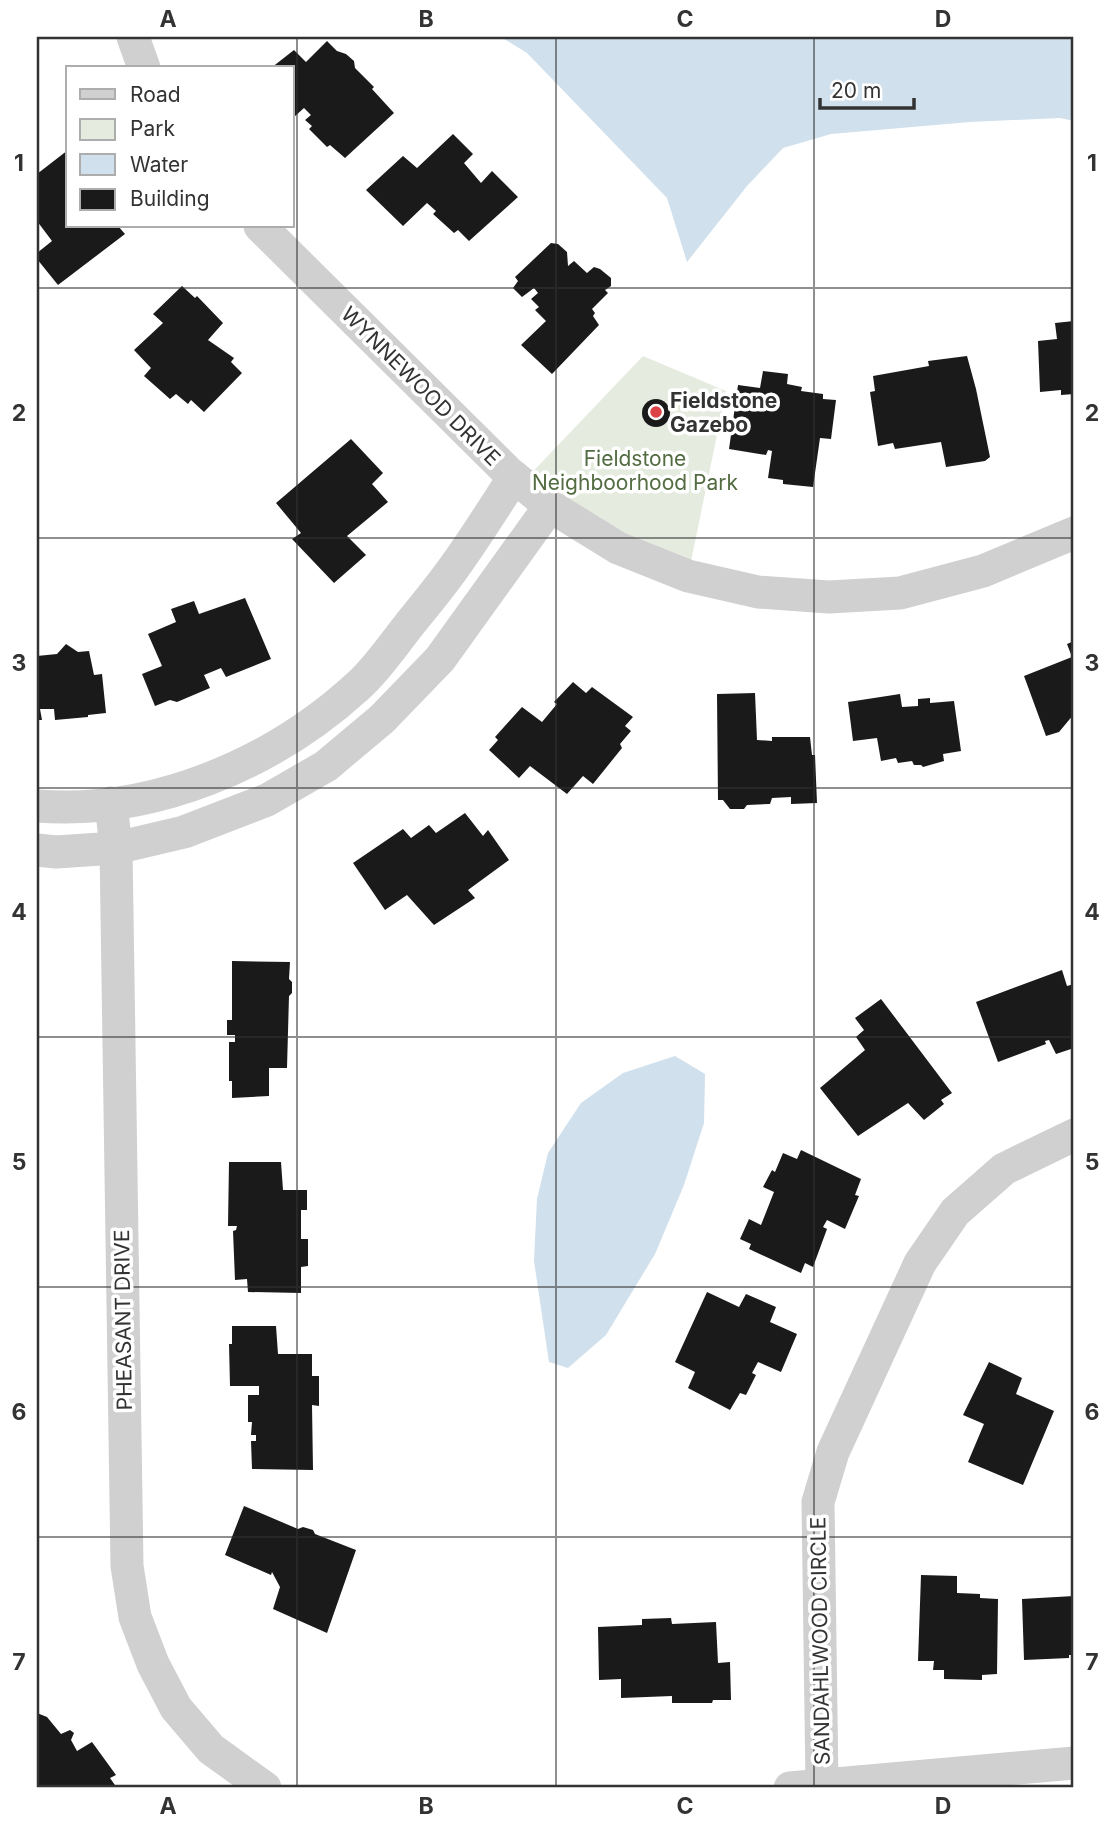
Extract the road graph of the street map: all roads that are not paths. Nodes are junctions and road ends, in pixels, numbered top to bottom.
1 (133, 37) edge
2 (143, 66) edge
3 (262, 228) edge
4 (514, 477) junction
5 (550, 506) junction
6 (1074, 533) edge
7 (111, 803) junction
8 (37, 806) edge
9 (116, 848) junction
10 (37, 850) edge
11 (1074, 1135) edge
12 (1074, 1763) edge
13 (806, 1786) edge
14 (265, 1788) edge

1 - 2 street
3 - 4 street, WYNNEWOOD DRIVE
4 - 5 street, WYNNEWOOD DRIVE
4 - 7 street
5 - 6 street, WYNNEWOOD DRIVE
5 - 9 street
7 - 8 street
7 - 9 street, PHEASANT DRIVE
9 - 10 street
9 - 14 street, PHEASANT DRIVE
11 - 13 street, SANDAHLWOOD CIRCLE
12 - 13 street

